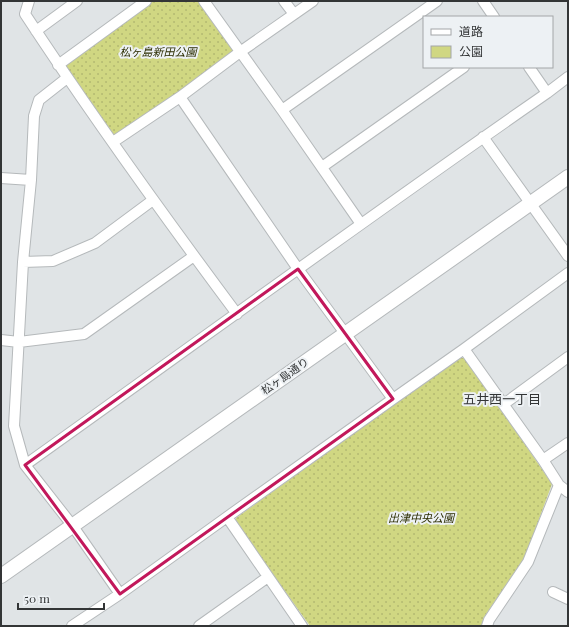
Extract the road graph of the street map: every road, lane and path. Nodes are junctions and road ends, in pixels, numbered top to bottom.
1 (29, 1) edge
2 (77, 1) edge
3 (146, 1) edge
4 (204, 1) edge
5 (284, 1) edge
6 (313, 1) edge
7 (437, 1) edge
8 (483, 1) edge
9 (294, 14) junction
10 (493, 16) edge
11 (36, 31) junction
12 (240, 52) junction
13 (58, 65) junction
14 (463, 68) edge
15 (530, 68) edge
16 (568, 77) edge
17 (67, 78) junction
18 (547, 93) junction
19 (180, 98) junction
20 (282, 110) junction
21 (483, 137) junction
22 (112, 142) junction
23 (322, 167) junction
24 (568, 177) edge
25 (1, 178) edge
26 (31, 180) junction
27 (153, 200) junction
28 (531, 204) junction
29 (361, 224) junction
30 (194, 256) junction
31 (568, 256) edge
32 (23, 262) junction
33 (298, 269) junction
34 (568, 274) edge
35 (237, 314) junction
36 (346, 334) junction
37 (1, 340) edge
38 (19, 342) junction
39 (464, 350) junction
40 (568, 357) edge
41 (393, 399) junction
42 (504, 404) junction
43 (568, 443) edge
44 (543, 460) junction
45 (25, 465) junction
46 (559, 485) junction
47 (568, 492) edge
48 (228, 517) junction
49 (72, 525) junction
50 (1, 576) edge
51 (268, 577) junction
52 (553, 592) dead end
53 (120, 594) junction
54 (568, 599) edge
55 (72, 626) edge
56 (199, 626) edge
57 (302, 626) edge
58 (487, 626) edge

1 - 11 street
2 - 11 street
3 - 13 street
4 - 12 street
5 - 9 street
6 - 9 street
7 - 20 street
8 - 10 street
9 - 12 street
11 - 13 street
12 - 19 street
12 - 20 street
13 - 17 street
14 - 23 street
15 - 18 street
16 - 18 street
17 - 22 street
17 - 26 street
18 - 21 street
19 - 22 street
19 - 33 street
20 - 23 street
21 - 28 street
21 - 29 street
22 - 27 street
23 - 29 street
24 - 28 street, 松ヶ島通り
25 - 26 street
26 - 32 street
27 - 30 street
27 - 32 street
28 - 31 street
28 - 36 street, 松ヶ島通り
29 - 33 street
30 - 35 street
30 - 38 street
32 - 38 street
33 - 35 street
33 - 36 street
34 - 39 street
35 - 45 street
36 - 41 street
36 - 49 street, 松ヶ島通り
37 - 38 street
38 - 45 street
39 - 41 street
39 - 42 street
40 - 42 street
41 - 48 street
42 - 44 street
43 - 44 street
44 - 46 street
45 - 49 street
46 - 47 street
46 - 58 street
48 - 51 street
48 - 53 street
49 - 50 street, 松ヶ島通り
49 - 53 street
51 - 56 street
51 - 57 street
52 - 54 street
53 - 55 street

